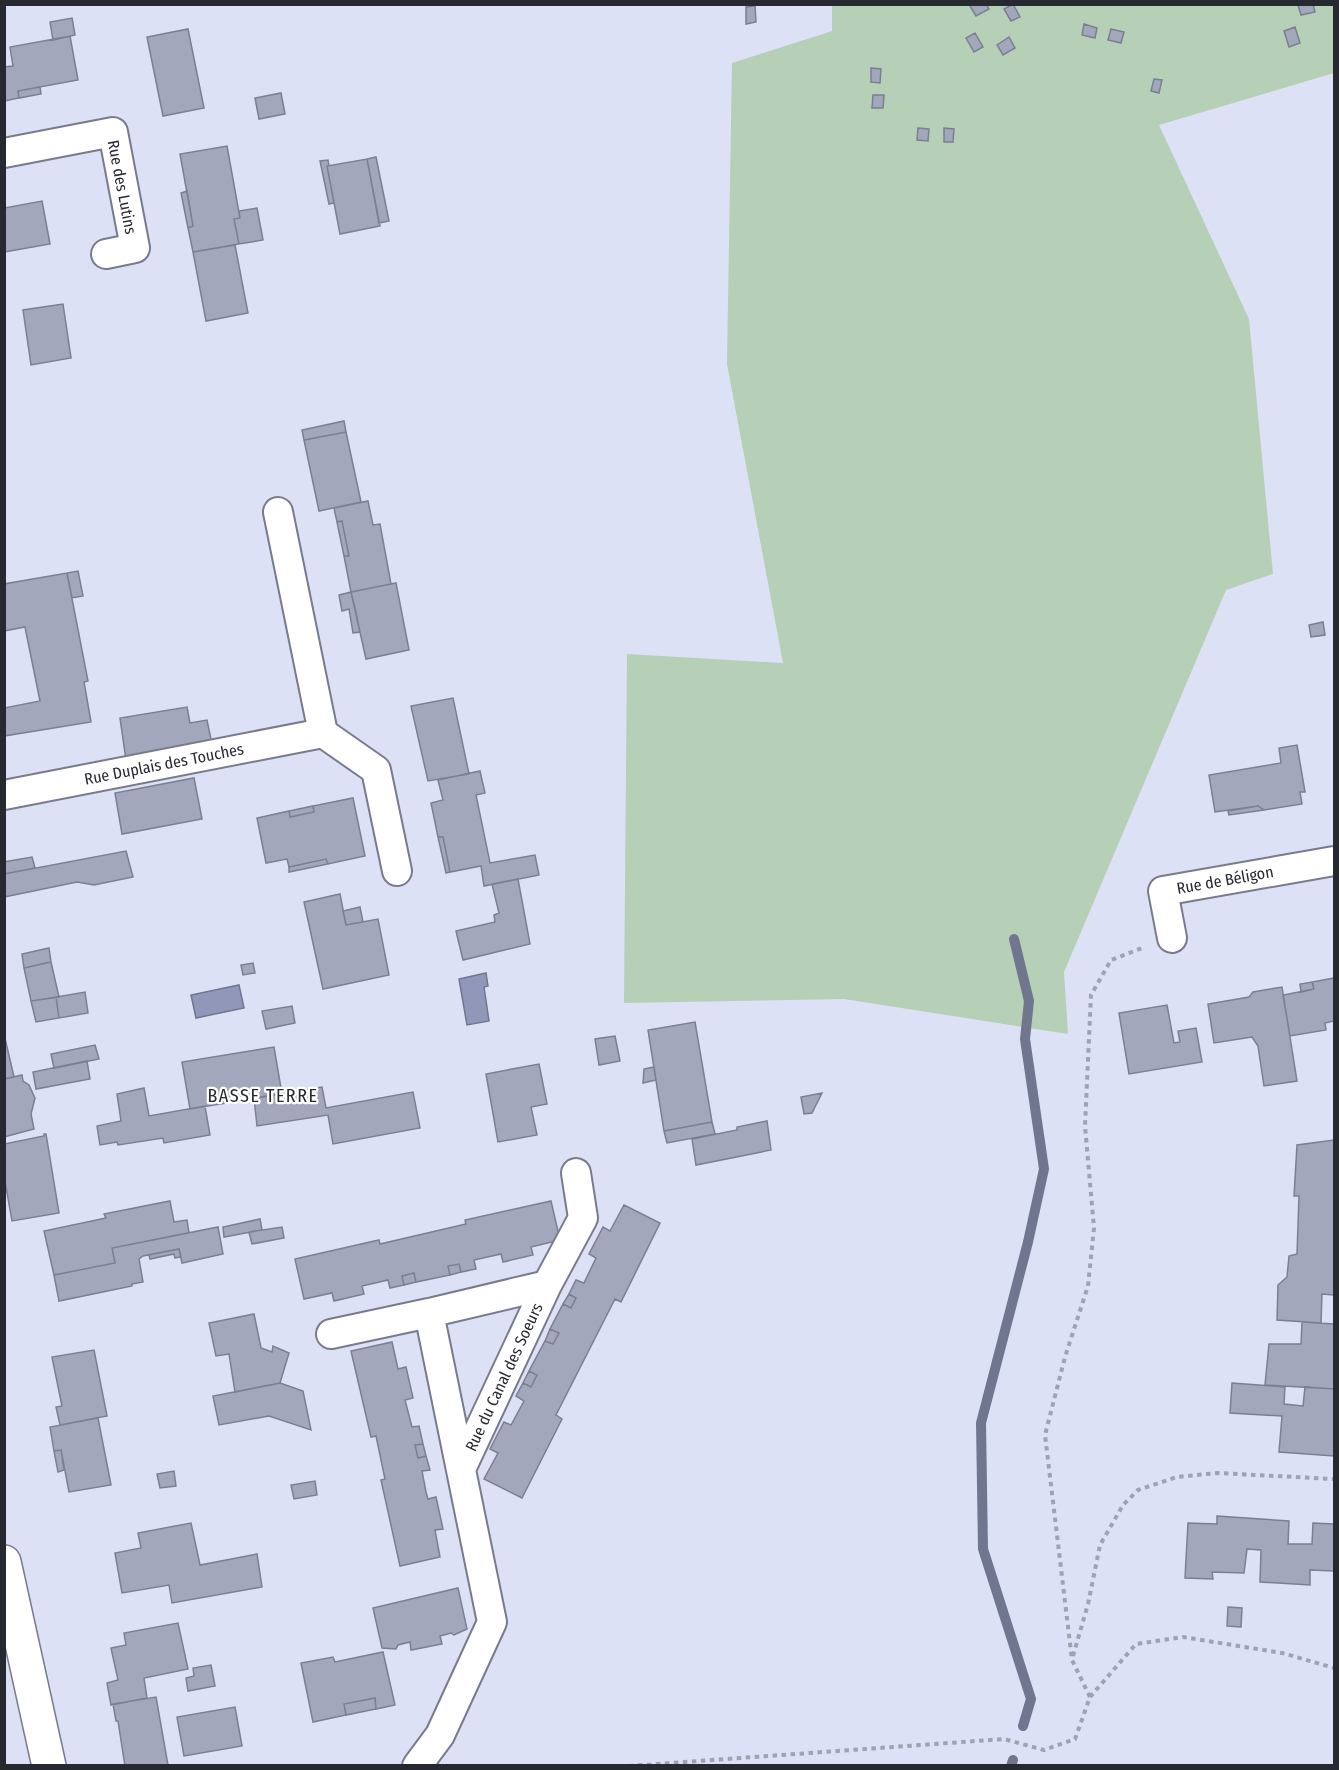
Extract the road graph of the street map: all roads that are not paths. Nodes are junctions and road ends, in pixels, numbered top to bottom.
1 (4, 153) edge
2 (106, 254) dead end
3 (278, 512) dead end
4 (323, 733) junction
5 (4, 795) edge
6 (1335, 861) edge
7 (397, 871) dead end
8 (1172, 938) road end
9 (576, 1173) dead end
10 (547, 1285) junction
11 (429, 1313) junction
12 (331, 1334) dead end
13 (460, 1469) junction
14 (4, 1562) edge
15 (49, 1766) edge
16 (417, 1766) edge

1 - 2 street, Rue des Lutins
3 - 4 street
4 - 5 street, Rue Duplais des Touches
4 - 7 street
6 - 8 street, Rue de Béligon
9 - 10 street, Rue du Canal des Soeurs
10 - 11 street, Rue du Canal des Soeurs
10 - 13 street, Rue du Canal des Soeurs
11 - 12 street, Rue du Canal des Soeurs
11 - 13 street, Rue du Canal des Soeurs
13 - 16 street, Rue du Canal des Soeurs
14 - 15 street

